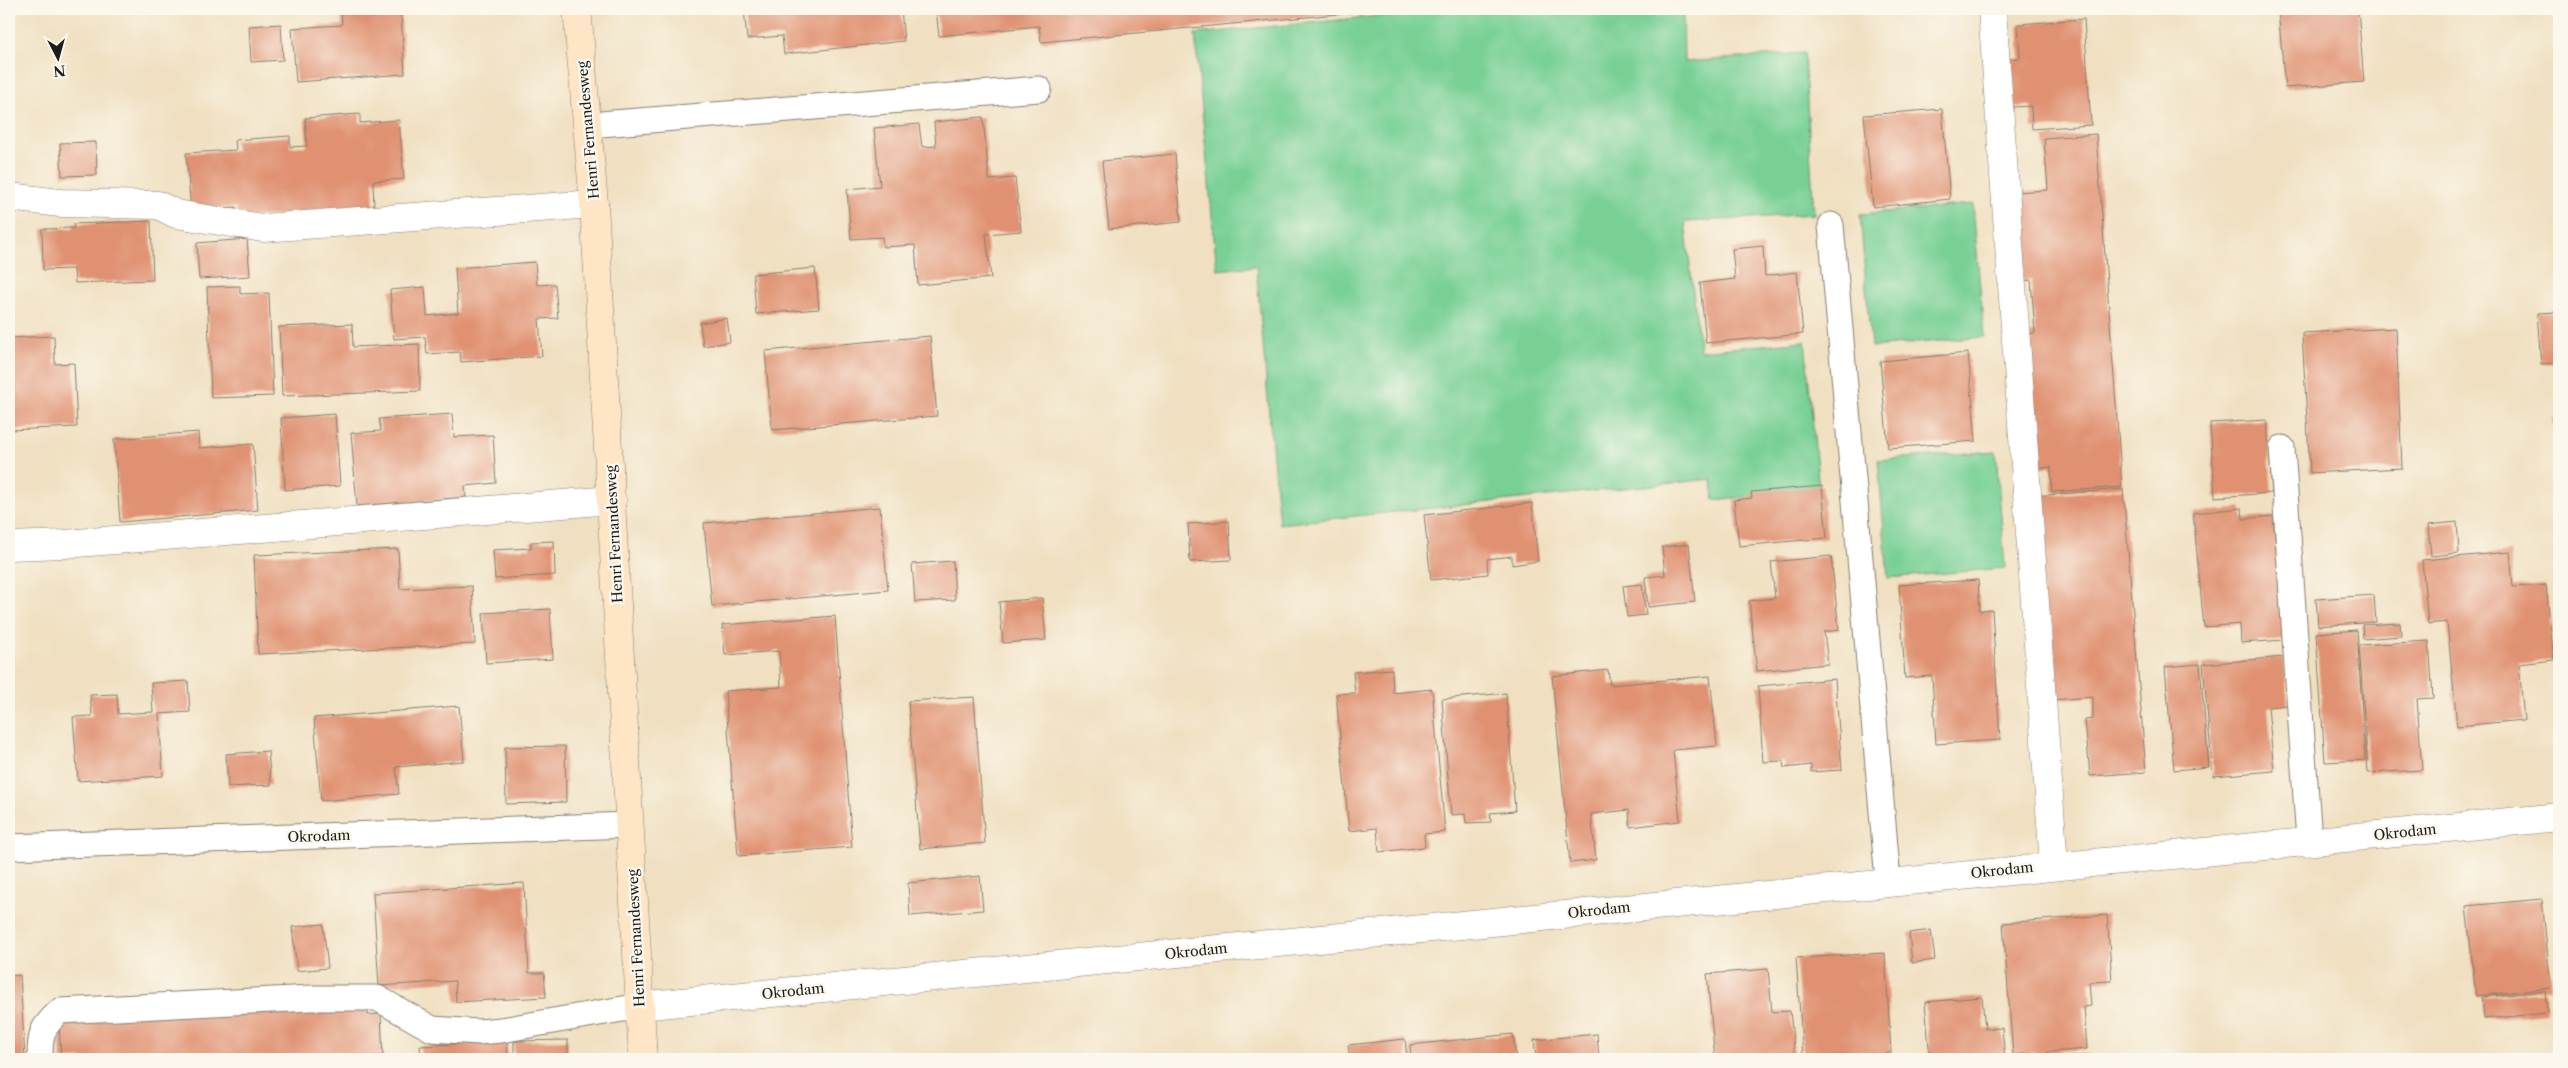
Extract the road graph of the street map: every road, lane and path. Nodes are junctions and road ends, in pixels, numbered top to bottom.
1 (577, 9) edge
2 (1992, 9) edge
3 (1039, 89) dead end
4 (588, 125) junction
5 (9, 197) edge
6 (594, 204) junction
7 (1831, 225) dead end
8 (2282, 448) dead end
9 (612, 500) junction
10 (9, 546) edge
11 (2559, 817) edge
12 (630, 824) junction
13 (2309, 841) junction
14 (9, 847) edge
15 (2054, 865) junction
16 (1888, 882) junction
17 (640, 1006) junction
18 (40, 1059) edge
19 (643, 1059) edge

1 - 4 street, Henri Fernandesweg
2 - 15 street
3 - 4 lane
4 - 6 street, Henri Fernandesweg
5 - 6 street
6 - 9 street, Henri Fernandesweg
7 - 16 lane
8 - 13 lane
9 - 10 street
9 - 12 street, Henri Fernandesweg
11 - 13 street, Okrodam
12 - 14 lane, Okrodam
12 - 17 street, Henri Fernandesweg
13 - 15 street, Okrodam
15 - 16 street, Okrodam
16 - 17 street, Okrodam
17 - 18 lane
17 - 19 street, Henri Fernandesweg

